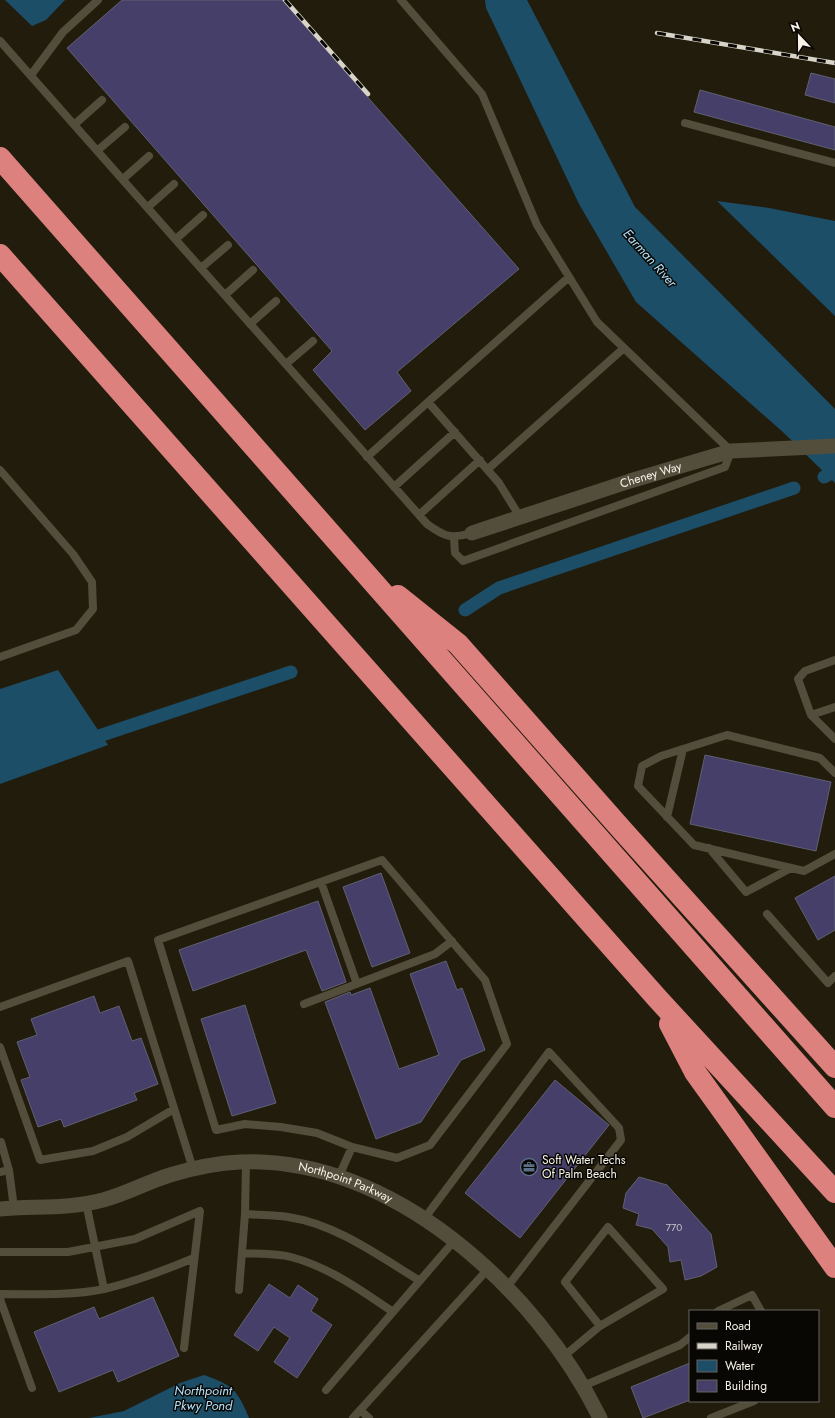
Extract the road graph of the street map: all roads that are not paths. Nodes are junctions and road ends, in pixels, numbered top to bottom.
1 (98, 0) edge
2 (401, 0) edge
3 (0, 41) edge
4 (31, 75) junction
5 (102, 100) dead end
6 (685, 123) dead end
7 (75, 124) junction
8 (125, 127) dead end
9 (98, 150) junction
10 (149, 156) dead end
11 (0, 158) edge
12 (835, 163) edge
13 (123, 179) junction
14 (174, 184) dead end
15 (148, 207) junction
16 (203, 215) dead end
17 (176, 239) junction
18 (228, 244) dead end
19 (0, 255) edge
20 (201, 268) junction
21 (253, 270) dead end
22 (569, 277) junction
23 (225, 295) junction
24 (276, 301) dead end
25 (250, 324) junction
26 (313, 341) dead end
27 (624, 348) junction
28 (286, 364) junction
29 (428, 402) junction
30 (455, 432) junction
31 (835, 446) edge
32 (731, 451) junction
33 (367, 457) junction
34 (480, 460) junction
35 (488, 469) junction
36 (0, 470) edge
37 (394, 487) junction
38 (419, 515) junction
39 (520, 517) junction
40 (472, 533) joint
41 (454, 538) junction
42 (351, 558) junction
43 (0, 656) edge
44 (835, 660) edge
45 (835, 707) edge
46 (811, 715) junction
47 (835, 739) edge
48 (683, 749) junction
49 (835, 773) edge
50 (667, 817) junction
51 (710, 848) junction
52 (835, 854) edge
53 (791, 868) junction
54 (321, 882) junction
55 (767, 914) dead end
56 (452, 941) junction
57 (835, 976) edge
58 (357, 984) junction
59 (657, 998) junction
60 (304, 1004) dead end
61 (0, 1007) edge
62 (0, 1047) edge
63 (835, 1067) edge
64 (835, 1107) edge
65 (174, 1109) junction
66 (0, 1141) edge
67 (352, 1147) junction
68 (246, 1162) junction
69 (193, 1169) junction
70 (9, 1170) junction
71 (0, 1172) edge
72 (339, 1176) junction
73 (835, 1192) edge
74 (86, 1203) junction
75 (7, 1208) edge
76 (245, 1214) junction
77 (424, 1219) junction
78 (454, 1241) junction
79 (95, 1247) junction
80 (0, 1252) edge
81 (242, 1253) junction
82 (194, 1258) junction
83 (835, 1267) edge
84 (488, 1268) junction
85 (420, 1281) junction
86 (507, 1287) junction
87 (104, 1289) junction
88 (239, 1290) dead end
89 (0, 1294) edge
90 (0, 1299) edge
91 (720, 1310) edge
92 (760, 1310) edge
93 (393, 1312) junction
94 (600, 1326) junction
95 (689, 1338) edge
96 (184, 1348) dead end
97 (564, 1356) junction
98 (583, 1386) junction
99 (32, 1388) dead end
100 (326, 1390) dead end
101 (751, 1402) edge
102 (360, 1410) junction
103 (353, 1418) edge
104 (369, 1418) edge
105 (600, 1418) edge
106 (711, 1418) edge

1 - 4 lane
2 - 22 lane
3 - 4 lane
4 - 7 lane
5 - 7 lane
6 - 12 lane
7 - 9 lane
8 - 9 lane
9 - 13 lane
10 - 13 lane
11 - 42 highway
13 - 15 lane
14 - 15 lane
15 - 17 lane
16 - 17 lane
17 - 20 lane
18 - 20 lane
19 - 59 highway
20 - 23 lane
21 - 23 lane
22 - 27 lane
22 - 29 lane
23 - 25 lane
24 - 25 lane
25 - 28 lane
26 - 28 lane
27 - 32 lane
27 - 35 lane
28 - 33 lane
29 - 30 lane
29 - 33 lane
30 - 34 lane
30 - 37 lane
31 - 32 street, Cheney Way
32 - 39 street, Cheney Way
32 - 41 lane
33 - 37 lane
34 - 35 lane
34 - 38 lane
35 - 39 lane
36 - 43 lane
37 - 38 lane
38 - 41 lane
39 - 40 street, Cheney Way
40 - 41 lane
42 - 63 highway
42 - 64 highway
44 - 46 lane
45 - 46 lane
46 - 47 lane
48 - 49 lane
48 - 50 lane
48 - 50 lane
50 - 51 lane
51 - 53 lane
51 - 53 lane
52 - 53 lane
54 - 56 lane
54 - 58 lane
54 - 67 lane
55 - 57 lane
56 - 58 lane
56 - 67 lane
58 - 60 lane
59 - 73 highway
59 - 83 highway
61 - 65 lane
62 - 65 lane
65 - 69 lane
66 - 70 lane
67 - 72 lane
68 - 69 street, Northpoint Parkway
68 - 72 street, Northpoint Parkway
68 - 76 lane
69 - 74 street, Northpoint Parkway
70 - 71 lane
70 - 75 lane
72 - 77 street, Northpoint Parkway
74 - 75 street, Northpoint Parkway
74 - 79 lane
76 - 81 lane
76 - 85 lane
77 - 78 street, Northpoint Parkway
77 - 86 lane
78 - 84 street, Northpoint Parkway
78 - 85 lane
79 - 80 lane
79 - 82 lane
79 - 87 lane
81 - 88 lane
81 - 93 lane
82 - 87 lane
82 - 96 lane
84 - 86 street, Northpoint Parkway
84 - 102 lane
85 - 93 lane
86 - 97 street, Northpoint Parkway
87 - 89 lane
90 - 99 lane
91 - 92 lane
93 - 100 lane
94 - 94 lane
94 - 97 lane
95 - 98 lane
97 - 98 street, Northpoint Parkway
98 - 105 street, Northpoint Parkway
101 - 106 lane
102 - 103 lane
102 - 104 lane

